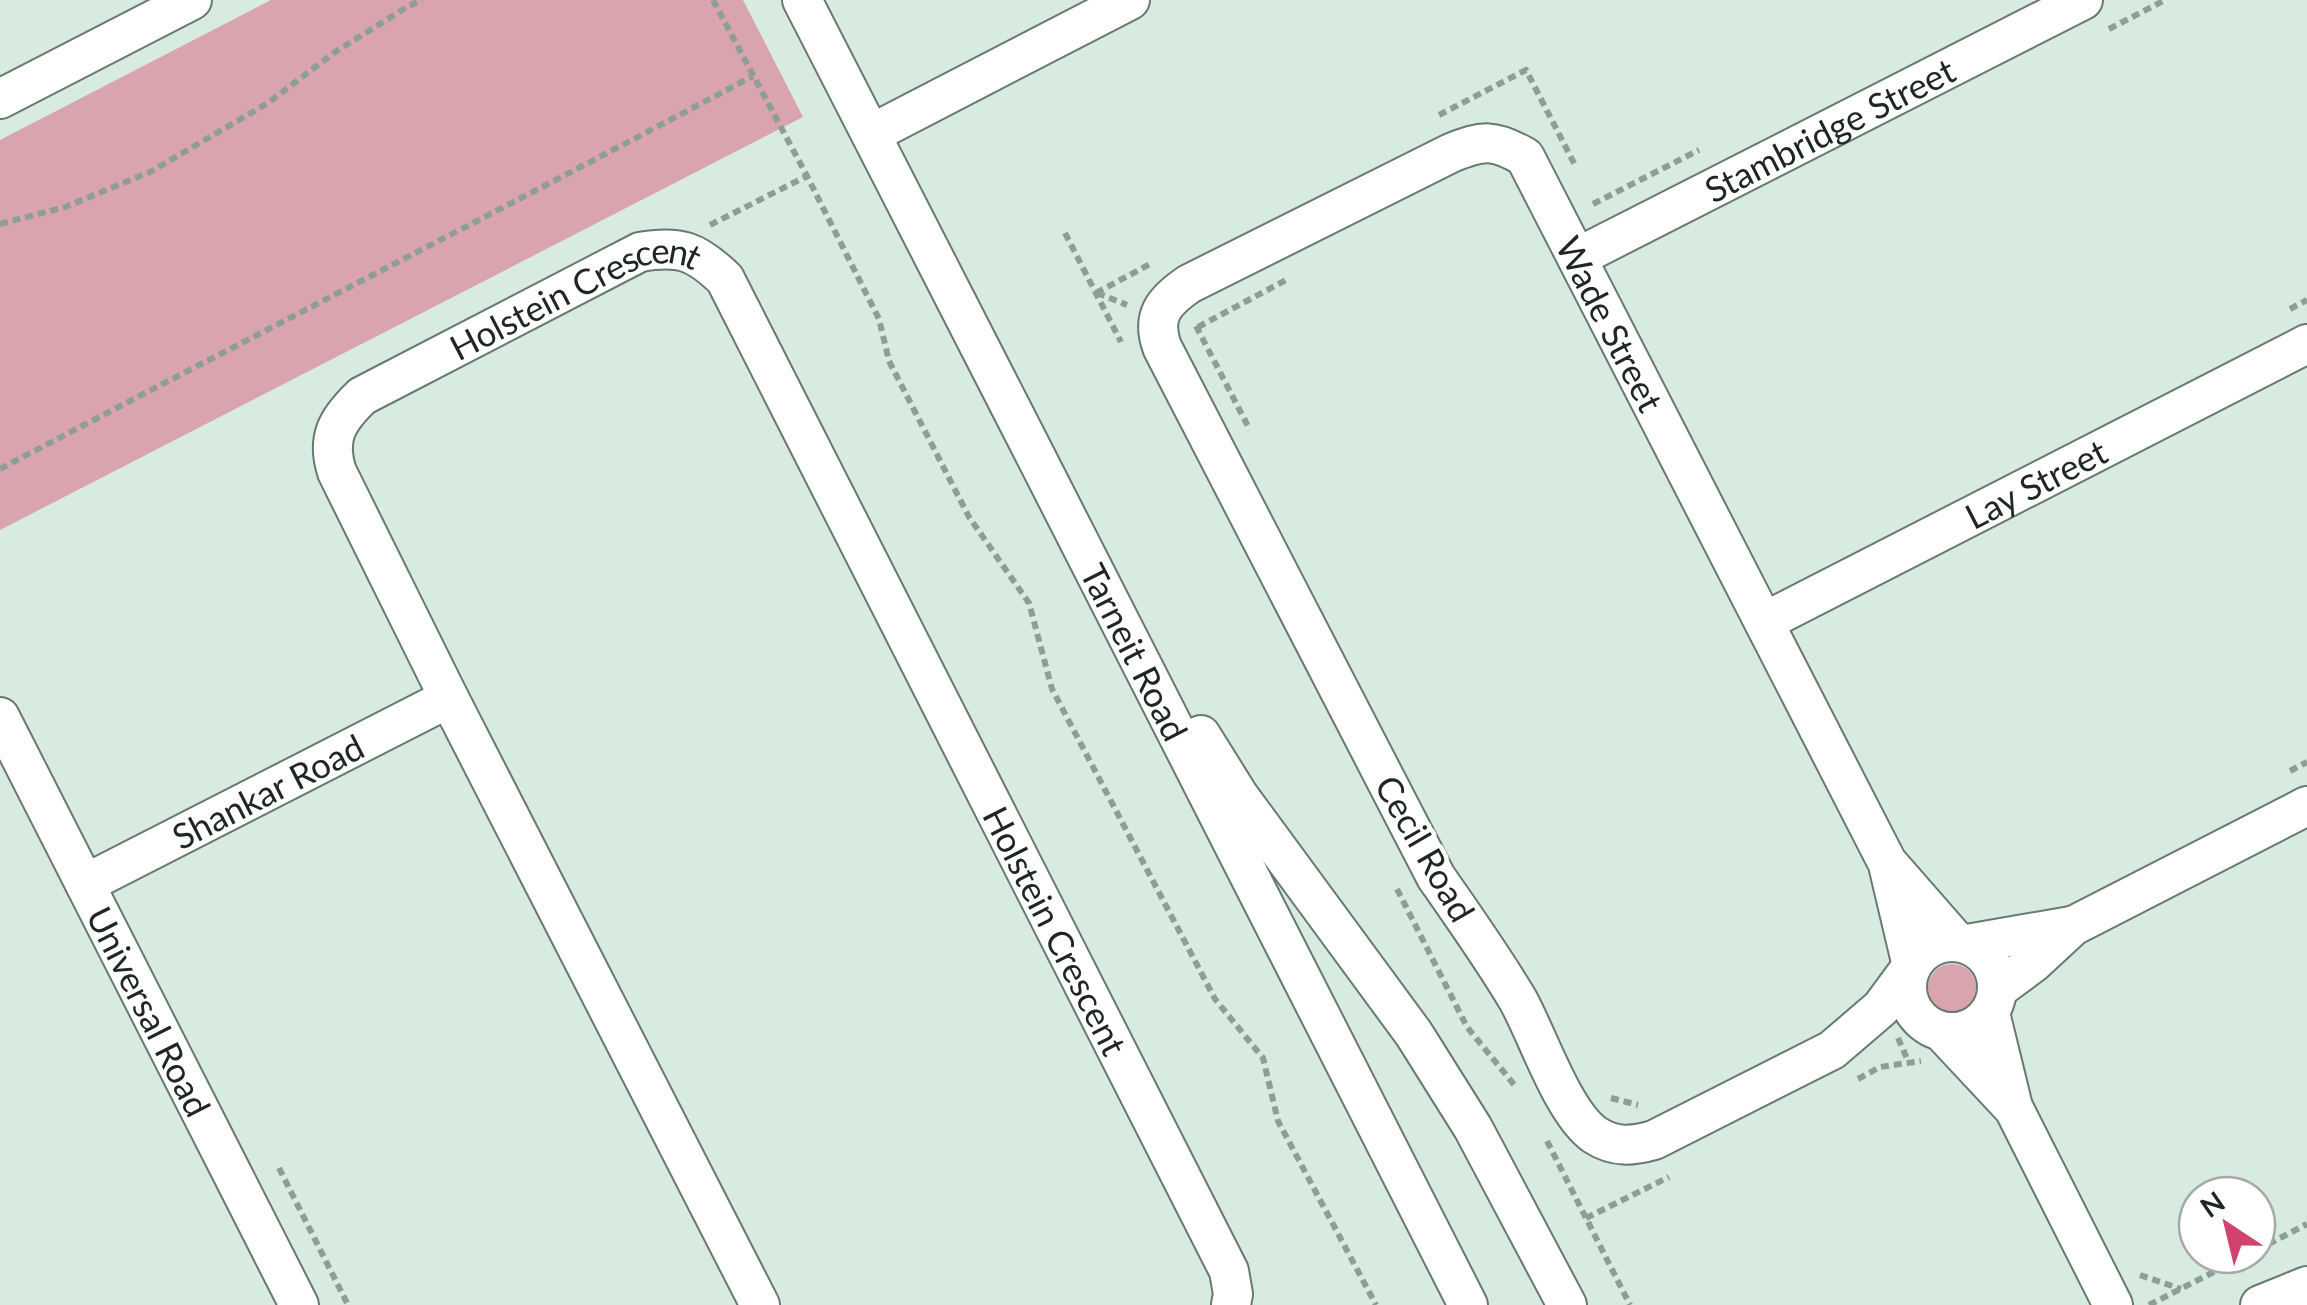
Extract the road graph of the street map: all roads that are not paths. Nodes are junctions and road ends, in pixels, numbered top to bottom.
1 (192, 0) edge
2 (802, 0) edge
3 (1130, 0) edge
4 (2083, 0) edge
5 (0, 99) edge
6 (872, 134) junction
7 (1578, 257) junction
8 (1159, 318) joint
9 (2307, 344) edge
10 (983, 350) junction
11 (1764, 622) junction
12 (449, 698) junction
13 (0, 717) edge
14 (2307, 806) edge
15 (1887, 862) junction
16 (85, 884) junction
17 (2073, 926) junction
18 (1962, 943) junction
19 (1911, 968) junction
20 (1994, 1001) junction
21 (1922, 1044) junction
22 (1832, 1050) junction
23 (2014, 1109) junction
24 (2307, 1289) edge
25 (299, 1305) edge
26 (760, 1305) edge
27 (1231, 1305) edge
28 (1468, 1305) edge
29 (1567, 1305) edge
30 (2113, 1305) edge
31 (2260, 1305) edge
32 (2288, 1305) edge

1 - 5 street
2 - 6 street, Tarneit Road
3 - 6 street
4 - 7 street, Stambridge Street
6 - 10 street, Tarneit Road
7 - 8 street, Wade Street
7 - 11 street, Wade Street
8 - 22 street, Cecil Road
9 - 11 street, Lay Street
10 - 28 street, Tarneit Road
10 - 29 street
11 - 15 street, Wade Street
12 - 16 street, Shankar Road
12 - 26 street, Holstein Crescent
12 - 27 street, Holstein Crescent
13 - 16 street, Universal Road
14 - 17 street
15 - 18 street, Wade Street
15 - 19 street, Wade Street
16 - 25 street, Universal Road
17 - 18 street
17 - 20 street
18 - 19 street
18 - 20 street
19 - 21 street
19 - 22 street, Cecil Road
20 - 21 street
20 - 23 street
21 - 22 street, Cecil Road
21 - 23 street
23 - 30 street
24 - 31 street
24 - 32 street

